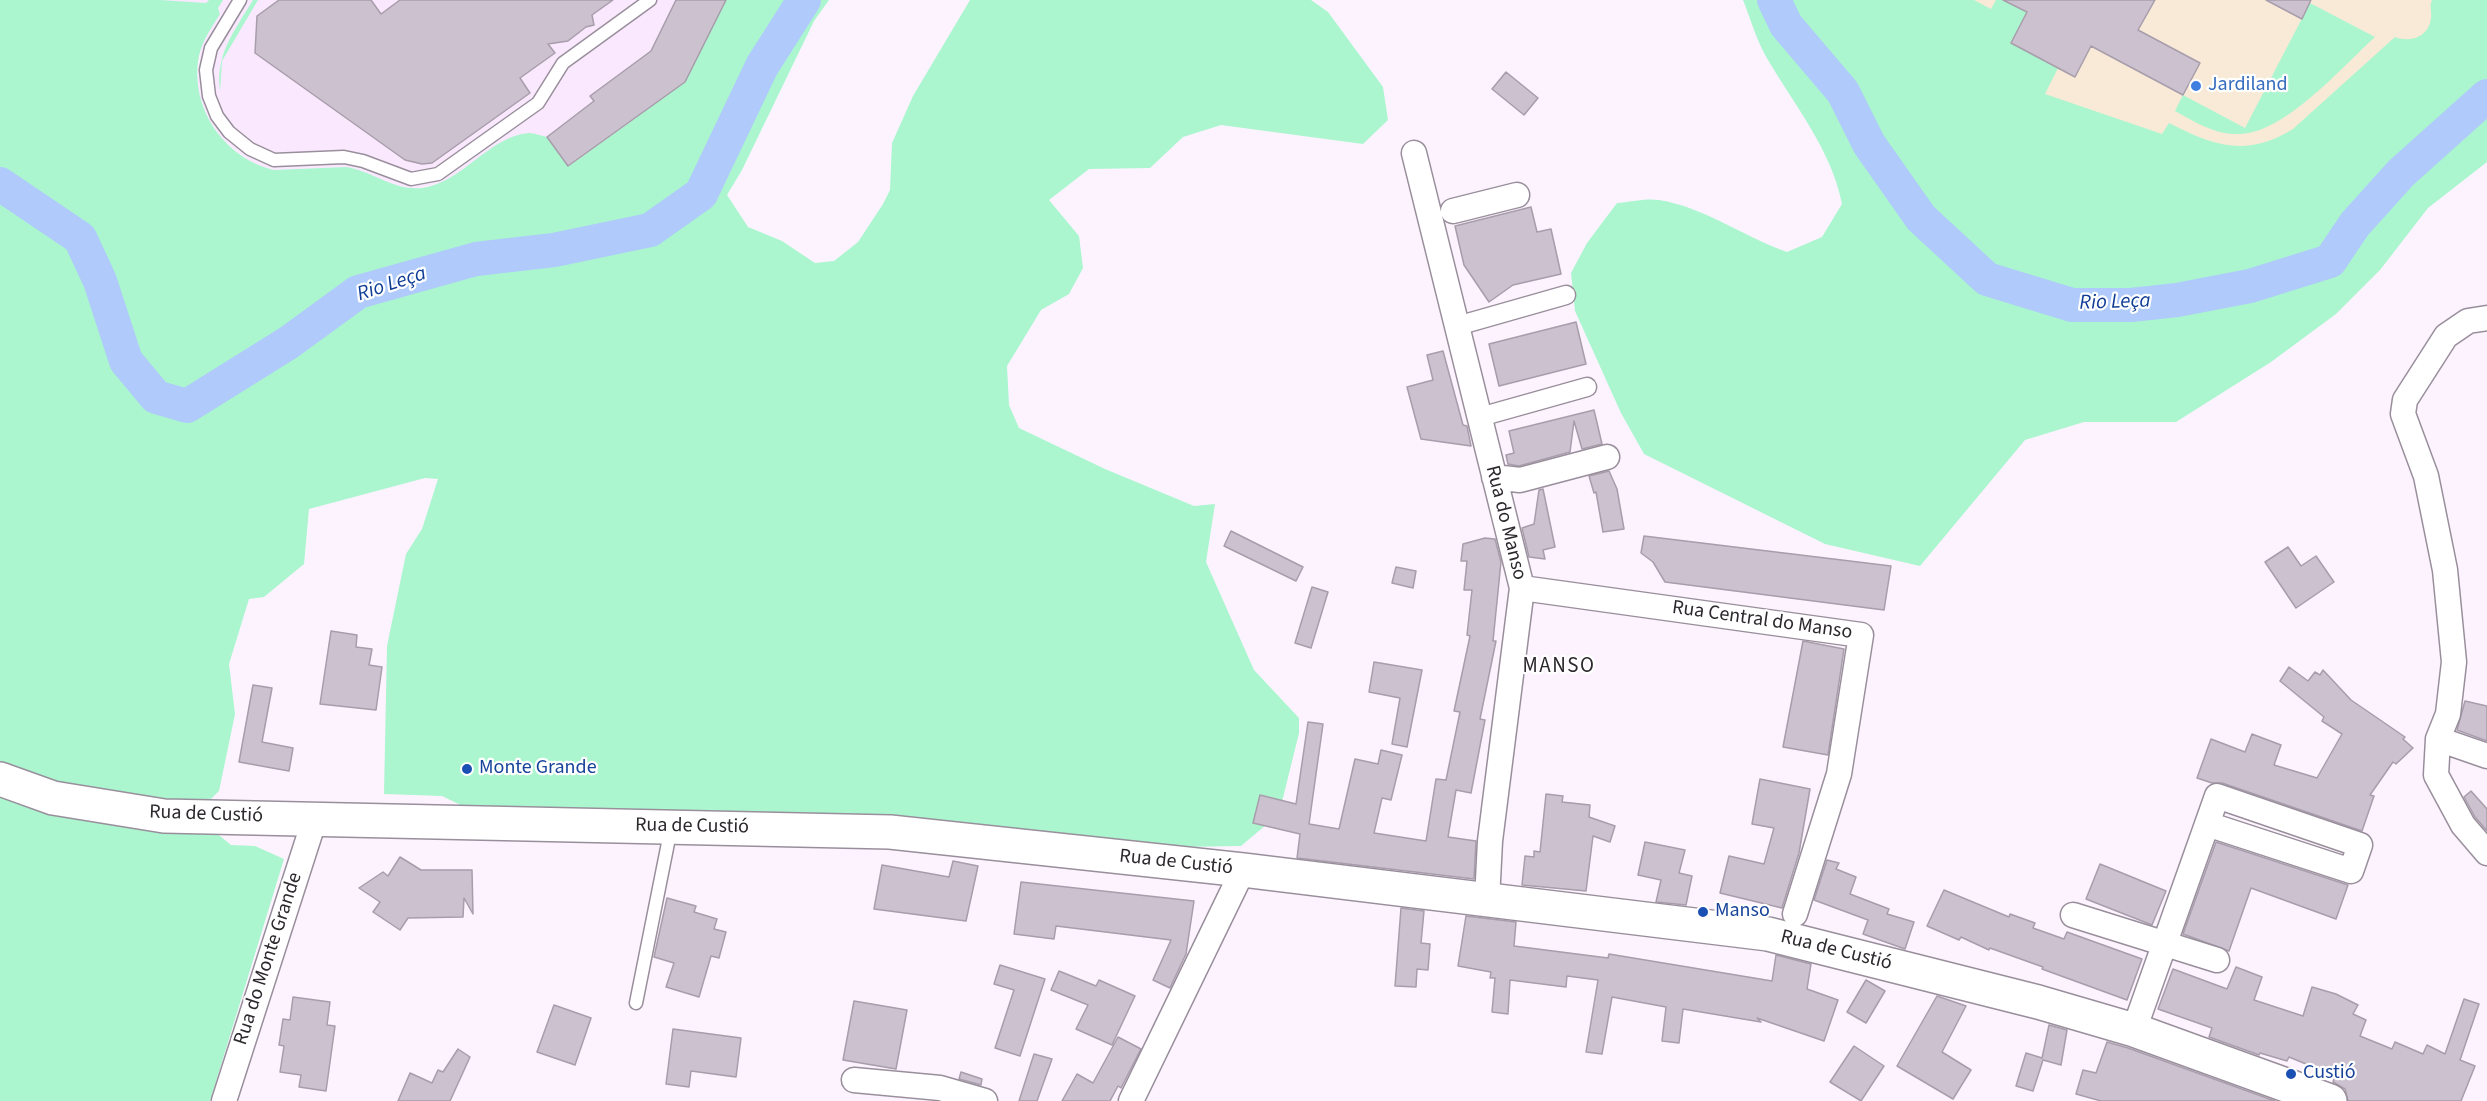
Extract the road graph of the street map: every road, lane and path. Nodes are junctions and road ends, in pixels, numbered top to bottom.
1 (240, 0) edge
2 (650, 0) edge
3 (1414, 153) dead end
4 (1517, 195) dead end
5 (1440, 215) junction
6 (1566, 295) dead end
7 (2487, 318) edge
8 (1457, 326) junction
9 (1587, 387) dead end
10 (1480, 417) junction
11 (1607, 457) dead end
12 (1494, 477) junction
13 (1522, 588) junction
14 (2438, 739) junction
15 (2487, 756) edge
16 (0, 779) edge
17 (315, 818) junction
18 (2207, 824) junction
19 (671, 827) junction
20 (2487, 853) edge
21 (1243, 870) junction
22 (1487, 900) junction
23 (1795, 914) dead end
24 (2073, 915) dead end
25 (2165, 943) junction
26 (2217, 960) dead end
27 (636, 1003) dead end
28 (2134, 1030) junction
29 (854, 1080) dead end
30 (224, 1101) edge
31 (985, 1101) edge
32 (1131, 1101) edge
33 (2330, 1101) edge

1 - 2 lane
3 - 5 street, Rua do Manso
4 - 5 street
5 - 8 street, Rua do Manso
6 - 8 street
7 - 14 street
8 - 10 street, Rua do Manso
9 - 10 street
10 - 12 street, Rua do Manso
11 - 12 street
12 - 13 street, Rua do Manso
13 - 22 street, Rua do Manso
13 - 23 street, Rua Central do Manso
14 - 15 street
14 - 20 street
16 - 17 main road, Rua de Custió
17 - 19 main road, Rua de Custió
17 - 30 street, Rua do Monte Grande
18 - 18 street
18 - 25 street
19 - 21 main road, Rua de Custió
19 - 27 lane
21 - 22 main road, Rua de Custió
21 - 32 street
22 - 28 main road, Rua de Custió
24 - 25 street
25 - 26 street
25 - 28 street
28 - 33 main road, Rua de Custió
29 - 31 street

